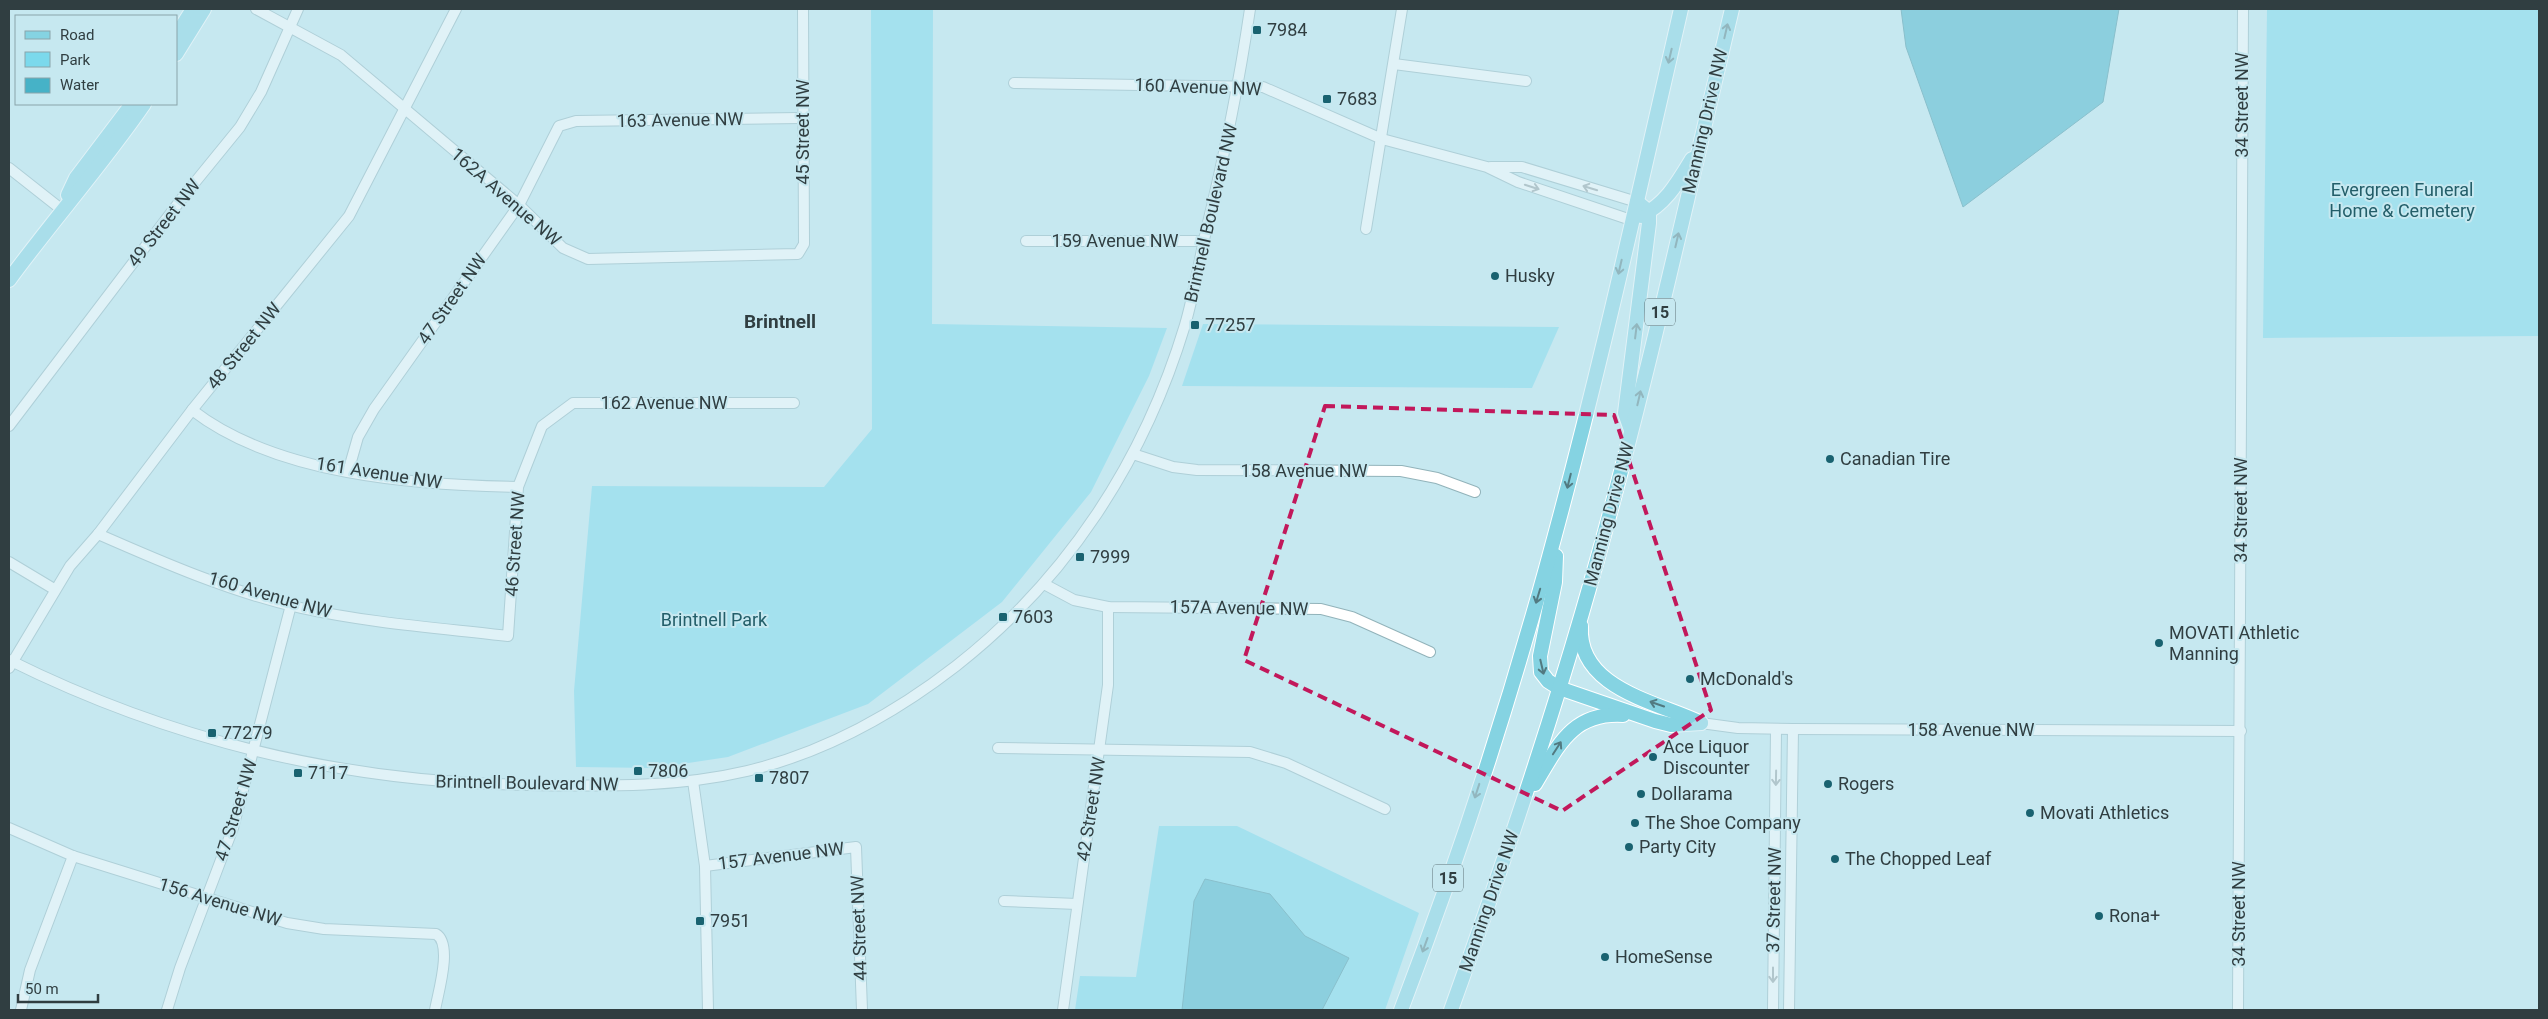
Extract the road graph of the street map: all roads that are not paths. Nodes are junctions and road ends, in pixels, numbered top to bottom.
1 (193, 9) edge
2 (204, 9) edge
3 (256, 9) edge
4 (298, 9) edge
5 (456, 9) edge
6 (803, 9) edge
7 (1250, 9) edge
8 (1402, 9) edge
9 (1680, 9) edge
10 (1732, 9) edge
11 (2242, 9) edge
12 (291, 26) junction
13 (178, 33) edge
14 (178, 51) edge
15 (1394, 64) junction
16 (1526, 81) dead end
17 (1014, 84) dead end
18 (1239, 86) junction
19 (131, 105) edge
20 (143, 105) edge
21 (403, 109) junction
22 (802, 118) junction
23 (559, 126) joint
24 (1382, 138) junction
25 (1699, 148) junction
26 (1487, 167) junction
27 (9, 168) edge
28 (1637, 202) junction
29 (519, 205) junction
30 (61, 210) junction
31 (1649, 212) junction
32 (1631, 220) junction
33 (1366, 229) dead end
34 (1204, 241) junction
35 (1026, 242) dead end
36 (798, 254) joint
37 (9, 280) edge
38 (794, 403) dead end
39 (192, 410) junction
40 (9, 426) edge
41 (542, 426) joint
42 (1632, 430) junction
43 (1133, 454) junction
44 (348, 472) junction
45 (518, 487) junction
46 (1475, 492) dead end
47 (1556, 532) junction
48 (98, 534) junction
49 (9, 562) edge
50 (1044, 584) junction
51 (54, 589) junction
52 (291, 605) junction
53 (1108, 607) junction
54 (1582, 614) junction
55 (508, 636) joint
56 (1430, 652) dead end
57 (10, 664) edge
58 (1559, 688) junction
59 (1635, 716) junction
60 (1701, 723) junction
61 (1776, 729) junction
62 (1793, 729) junction
63 (2241, 731) junction
64 (998, 748) dead end
65 (1100, 749) junction
66 (254, 751) junction
67 (693, 781) junction
68 (1523, 804) junction
69 (1384, 809) dead end
70 (9, 828) edge
71 (856, 847) joint
72 (73, 856) junction
73 (705, 866) junction
74 (207, 898) junction
75 (1004, 901) dead end
76 (1077, 904) junction
77 (21, 1010) edge
78 (167, 1010) edge
79 (435, 1010) edge
80 (708, 1010) edge
81 (862, 1010) edge
82 (1063, 1010) edge
83 (1401, 1010) edge
84 (1451, 1010) edge
85 (1773, 1010) edge
86 (1789, 1010) edge
87 (2238, 1010) edge

1 - 13 main road
2 - 14 main road
3 - 12 street, 162A Avenue NW
4 - 12 street, 49 Street NW
5 - 21 street, 48 Street NW
6 - 22 street, 45 Street NW
7 - 18 street, Brintnell Boulevard NW
8 - 15 street
9 -> 28 main road
25 -> 10 main road, Manning Drive NW / 15
11 - 63 street, 34 Street NW
12 - 21 street, 162A Avenue NW
12 - 40 street, 49 Street NW
15 - 16 street
15 - 24 street
17 - 18 street, 160 Avenue NW
18 - 24 street, 160 Avenue NW
18 - 34 street, Brintnell Boulevard NW
19 - 30 main road
20 - 30 main road
21 - 29 street, 162A Avenue NW
21 - 39 street, 48 Street NW
22 - 23 street, 163 Avenue NW
22 - 36 street, 45 Street NW
23 - 29 street, 47 Street NW
24 - 26 street, 160 Avenue NW
24 - 33 street
25 - 31 main road
42 -> 25 main road, Manning Drive NW / 15
28 -> 26 street, 160 Avenue NW
26 -> 32 street, 160 Avenue NW
27 - 30 street
28 - 31 main road
28 - 32 main road
29 - 36 street, 162A Avenue NW
29 - 44 street, 47 Street NW
30 - 37 main road
31 - 32 main road
42 -> 31 main road
32 -> 47 main road
34 - 35 street, 159 Avenue NW
34 - 43 street, Brintnell Boulevard NW
38 - 41 street, 162 Avenue NW
39 - 44 street, 161 Avenue NW
39 - 48 street, 48 Street NW
41 - 45 street, 46 Street NW
42 - 54 main road, Manning Drive NW / 15
43 - 46 street, 158 Avenue NW
43 - 50 street, Brintnell Boulevard NW
44 - 45 street, 161 Avenue NW
45 - 55 street, 46 Street NW
47 -> 58 main road
47 -> 83 main road, 15
48 - 51 street, 48 Street NW
48 - 52 street, 160 Avenue NW
49 - 51 street
50 - 53 street, 157A Avenue NW
50 - 67 street, Brintnell Boulevard NW
51 - 57 street, 48 Street NW
52 - 55 street, 160 Avenue NW
52 - 66 street, 47 Street NW
53 - 56 street, 157A Avenue NW
53 - 65 street, 42 Street NW
54 - 58 main road, Manning Drive NW
60 -> 54 main road
57 - 66 street, Brintnell Boulevard NW
58 - 59 main road
58 - 68 main road, Manning Drive NW
59 - 60 main road
68 -> 59 main road
60 - 61 street, 158 Avenue NW
61 - 62 street, 158 Avenue NW
61 -> 85 street, 37 Street NW
62 - 63 street, 158 Avenue NW
62 - 86 street, 37 Street NW
63 - 87 street, 34 Street NW
64 - 65 street
65 - 69 street
65 - 76 street, 42 Street NW
66 - 67 street, Brintnell Boulevard NW
66 - 74 street, 47 Street NW
67 - 73 street
68 - 84 main road, Manning Drive NW
70 - 72 street, 156 Avenue NW
71 - 73 street, 157 Avenue NW
71 - 81 street, 44 Street NW
72 - 74 street, 156 Avenue NW
72 - 77 street
73 - 80 street
74 - 78 street, 47 Street NW
74 - 79 street, 156 Avenue NW
75 - 76 street
76 - 82 street, 42 Street NW

